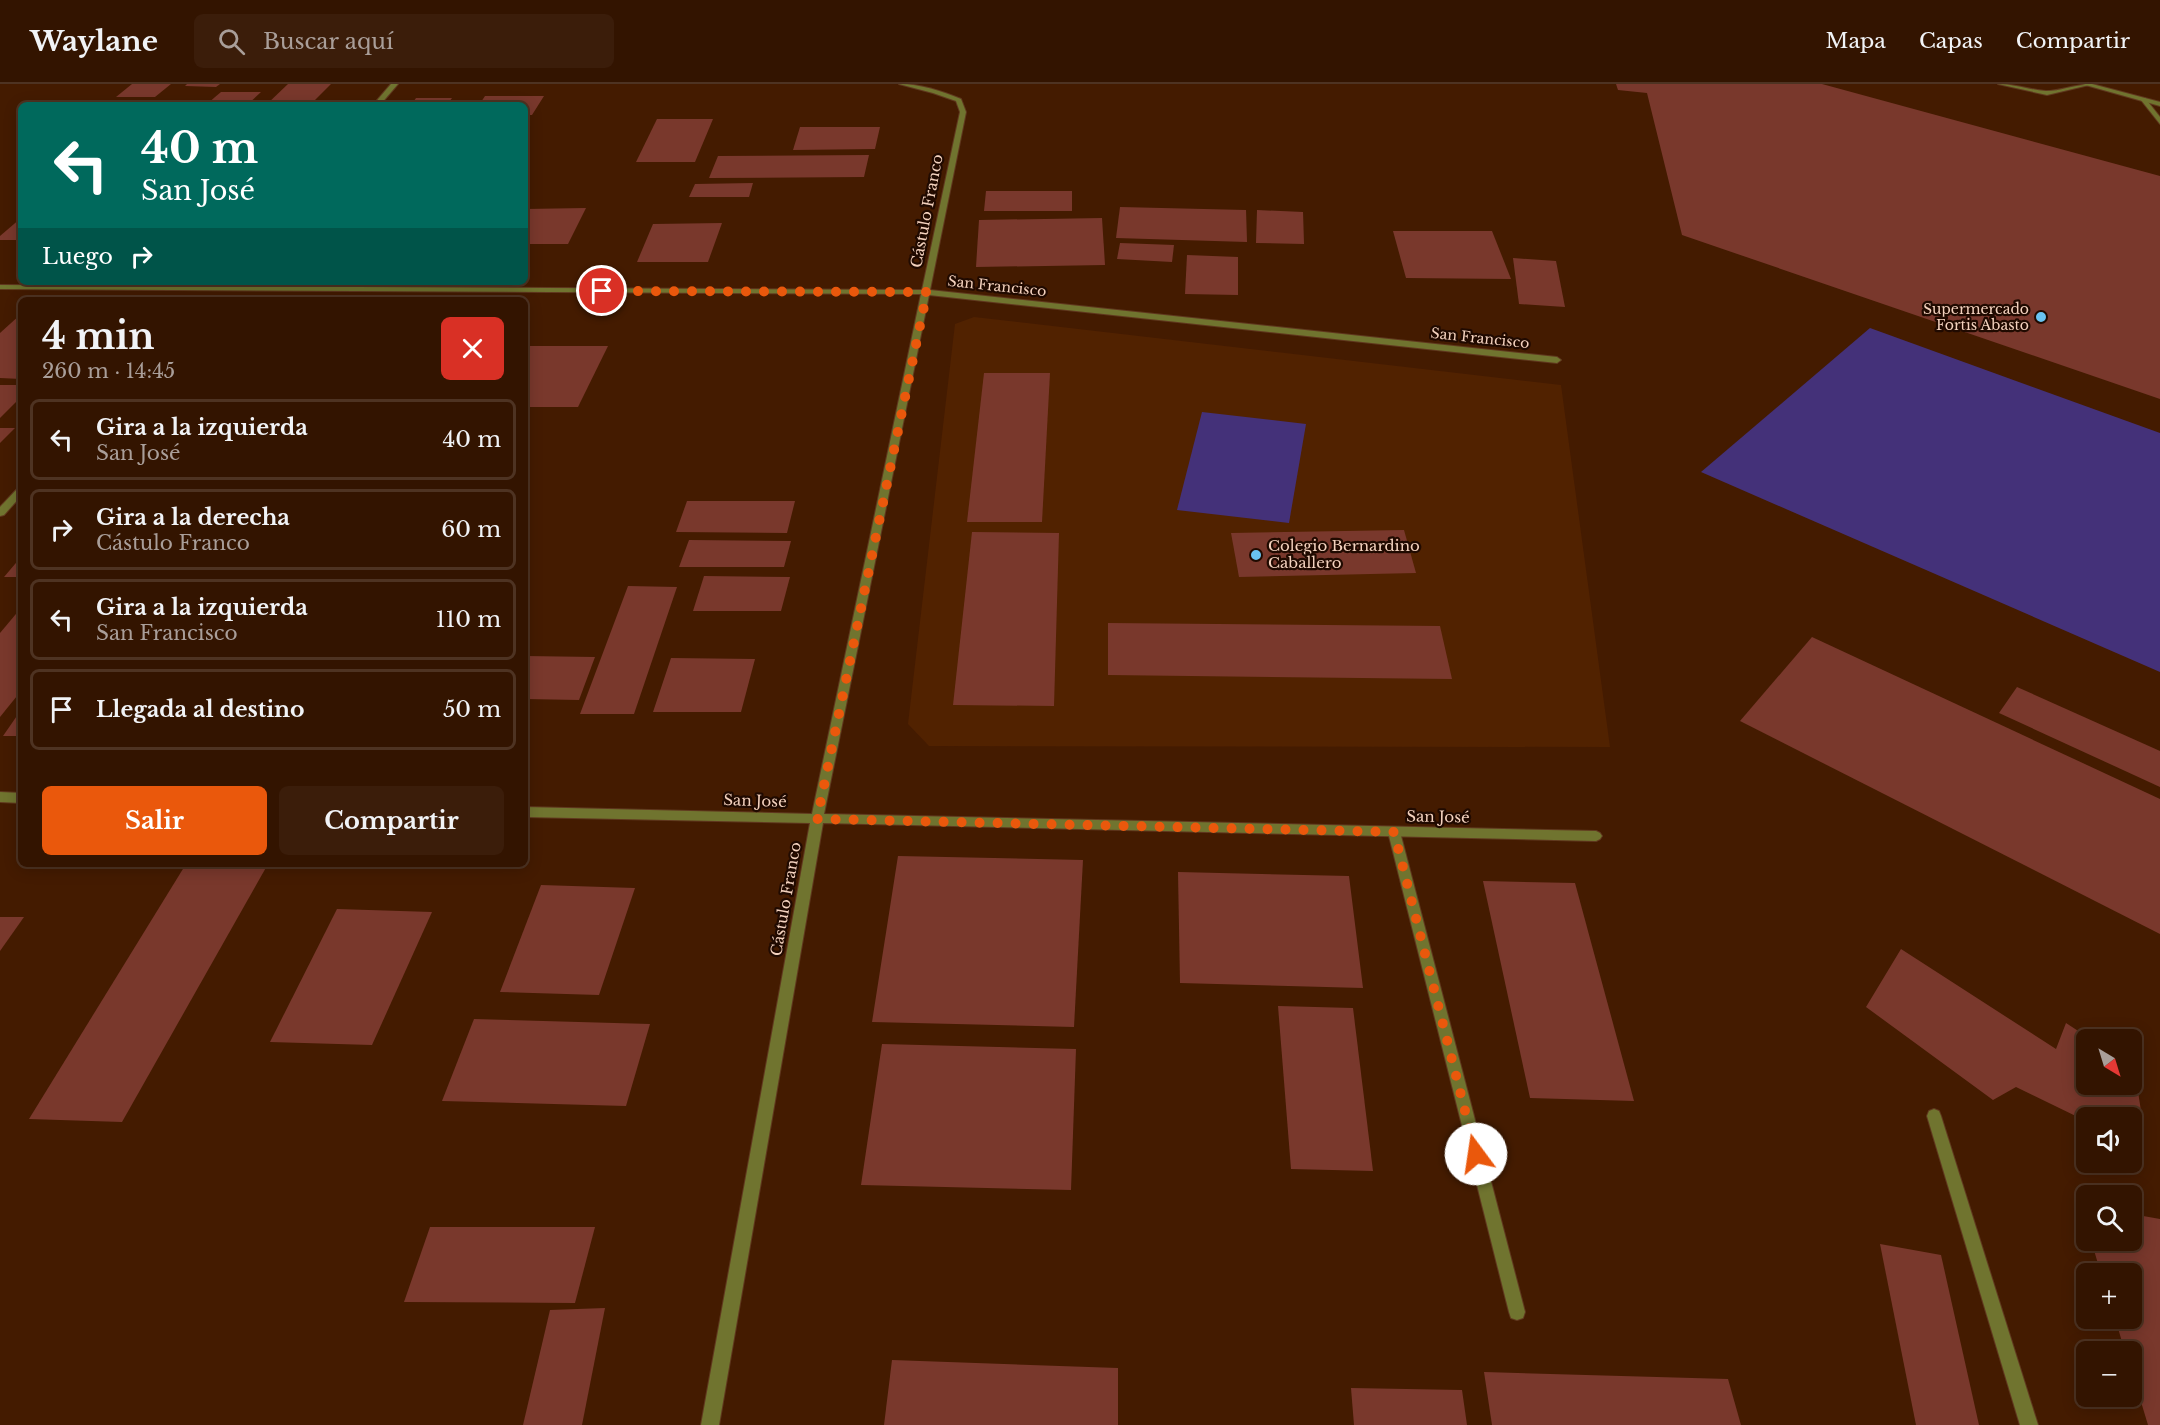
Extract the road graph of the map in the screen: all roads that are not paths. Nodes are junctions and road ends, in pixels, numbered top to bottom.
1 (395, 84) edge
2 (902, 84) edge
3 (2001, 84) edge
4 (2085, 85) edge
5 (2142, 99) junction
6 (379, 102) edge
7 (2160, 104) edge
8 (2160, 122) edge
9 (211, 285) edge
10 (0, 287) edge
11 (207, 289) junction
12 (927, 292) junction
13 (200, 297) edge
14 (1557, 360) dead end
15 (18, 493) edge
16 (0, 513) edge
17 (0, 797) edge
18 (18, 798) edge
19 (528, 812) edge
20 (817, 819) junction
21 (1394, 832) junction
22 (1596, 836) dead end
23 (1934, 1116) dead end
24 (1517, 1312) dead end
25 (710, 1425) edge
26 (2029, 1425) edge

1 - 6 street
2 - 12 street, Cástulo Franco
3 - 4 street
4 - 5 street
5 - 7 street
5 - 8 street
9 - 11 street
10 - 11 street, San Francisco
11 - 12 street, San Francisco
11 - 13 street
12 - 14 street, San Francisco
12 - 20 street, Cástulo Franco
15 - 16 street
17 - 18 street
19 - 20 street, San José
20 - 21 street, San José
20 - 25 street, Cástulo Franco
21 - 22 street, San José
21 - 24 street
23 - 26 street

